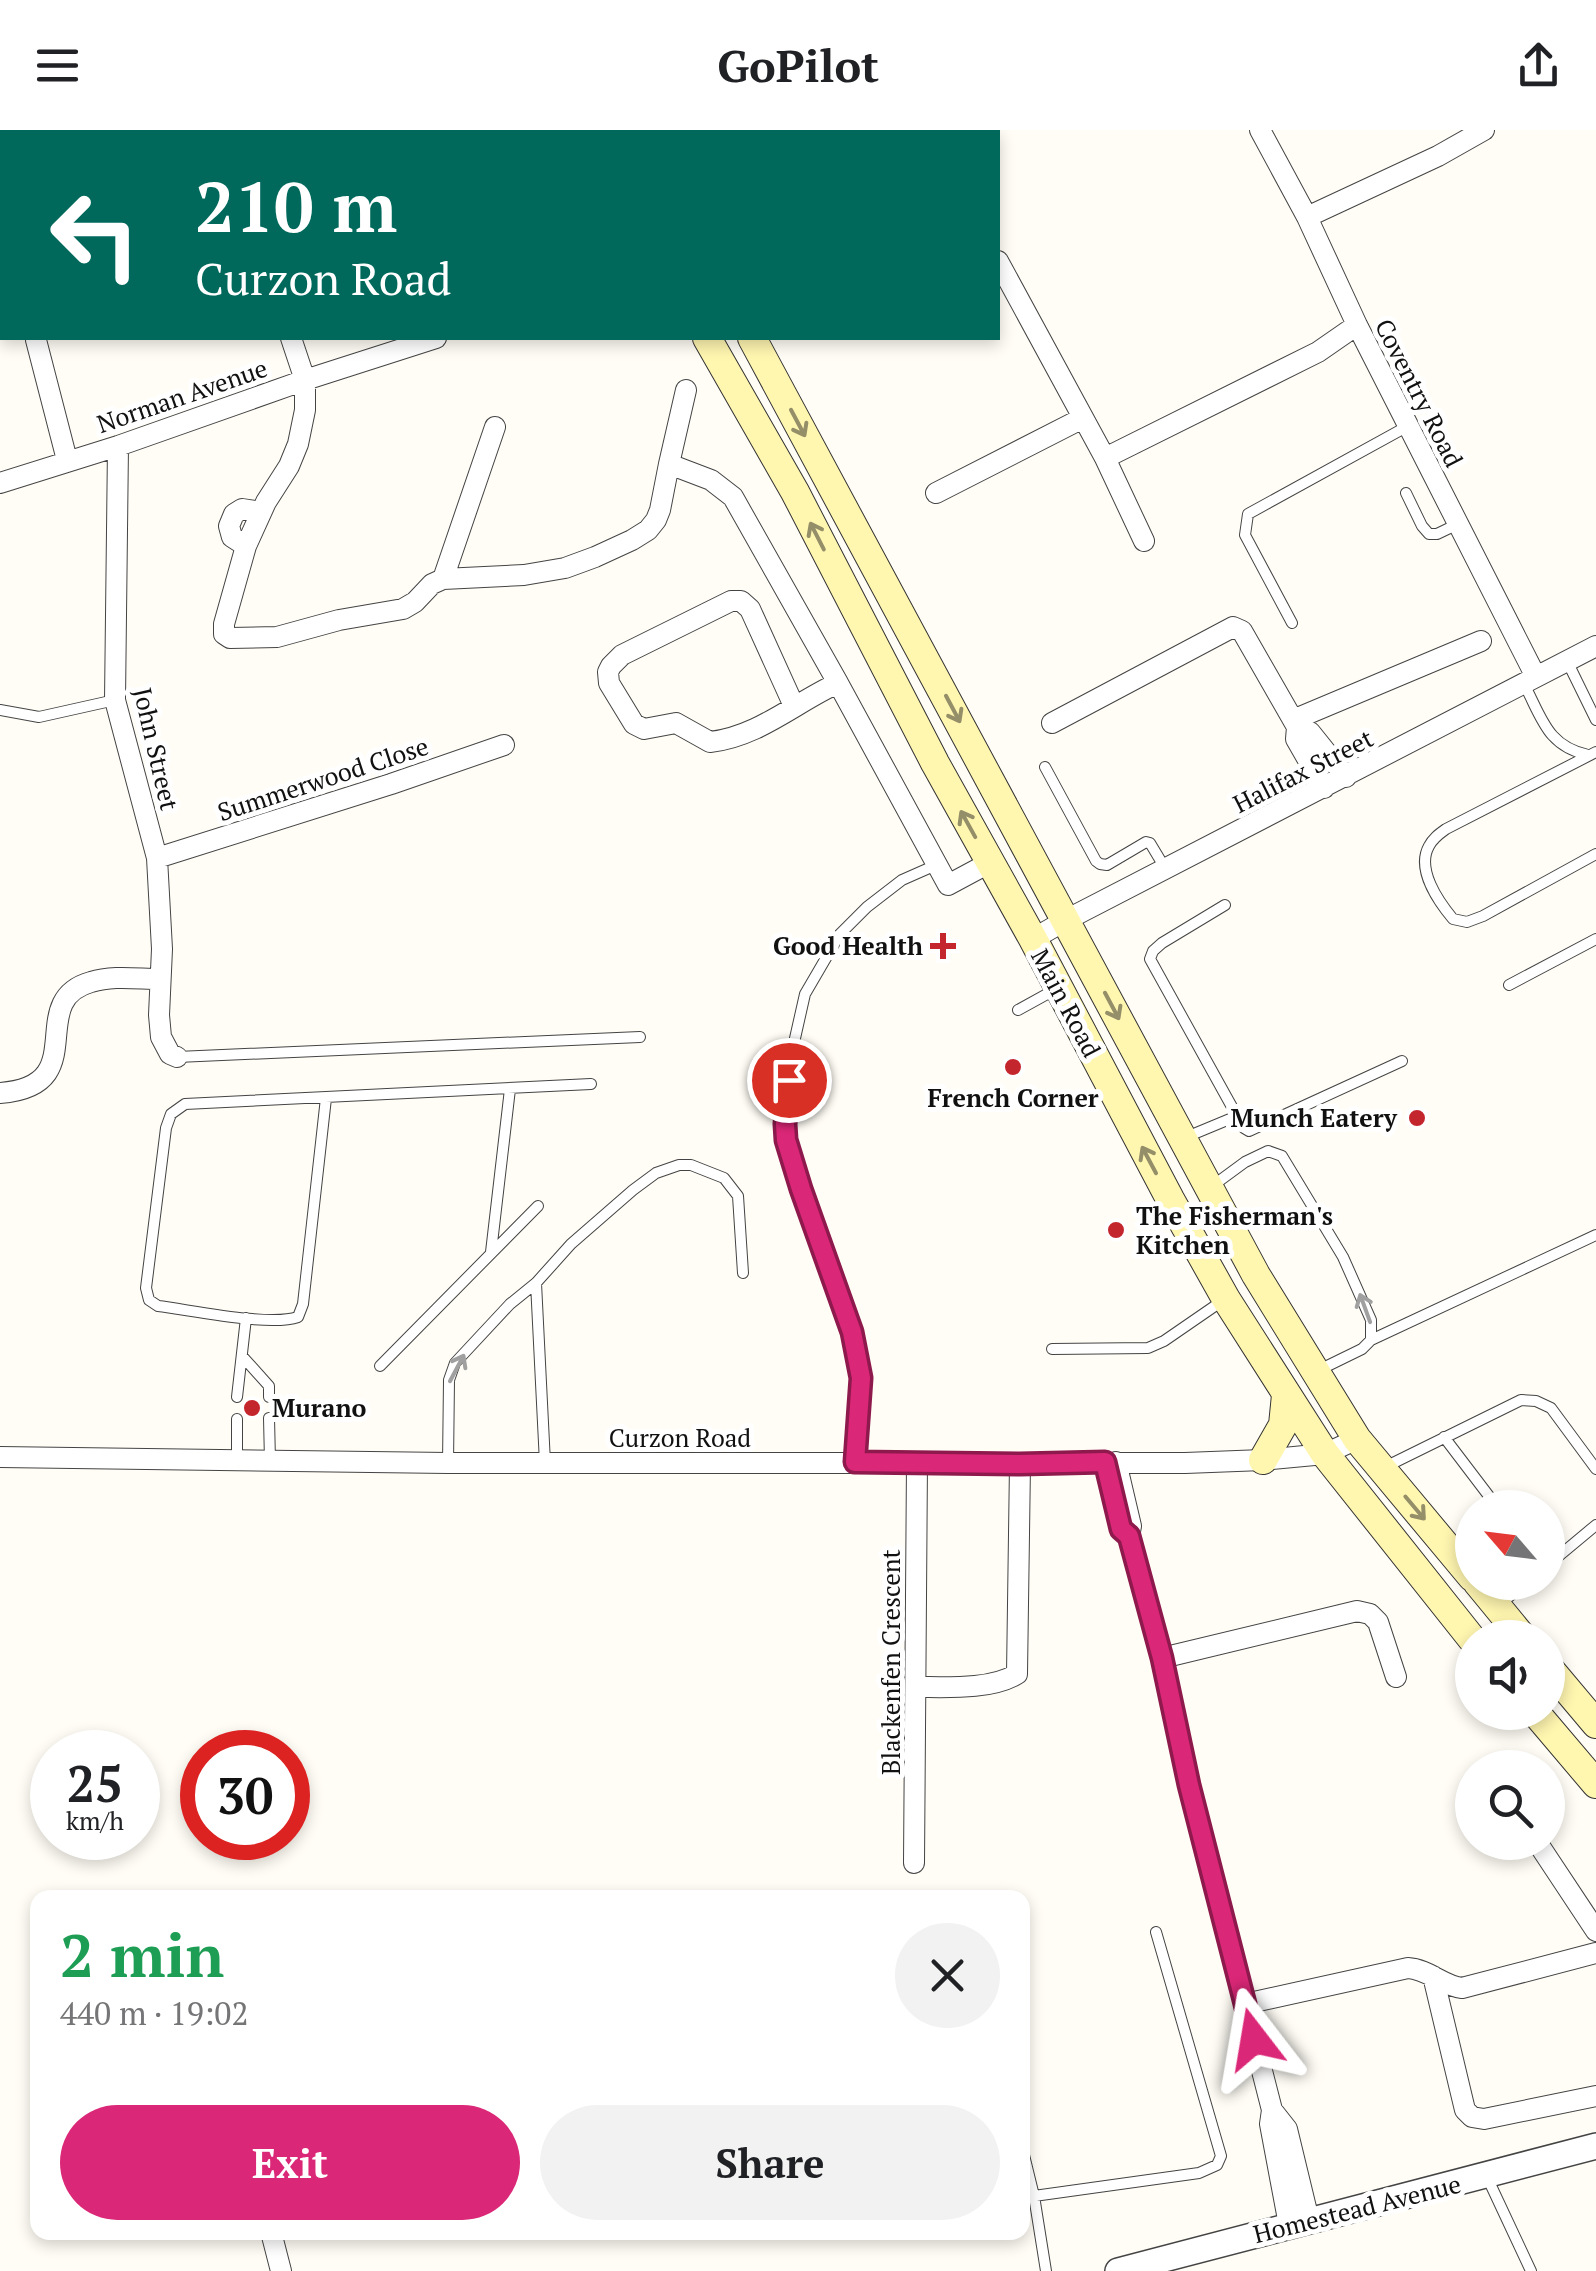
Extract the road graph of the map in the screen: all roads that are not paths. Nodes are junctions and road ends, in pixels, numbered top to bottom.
1 (1260, 130) edge
2 (1484, 130) edge
3 (1306, 217) junction
4 (1000, 265) edge
5 (1357, 325) junction
6 (36, 340) edge
7 (292, 340) edge
8 (430, 340) edge
9 (708, 340) edge
10 (753, 340) edge
11 (305, 380) junction
12 (686, 390) dead end
13 (1083, 418) junction
14 (1408, 426) junction
15 (495, 428) dead end
16 (118, 446) junction
17 (1105, 458) junction
18 (66, 460) junction
19 (669, 464) junction
20 (0, 482) edge
21 (936, 493) dead end
22 (1406, 493) dead end
23 (1458, 524) junction
24 (1144, 541) dead end
25 (443, 579) junction
26 (1292, 624) dead end
27 (1480, 640) dead end
28 (1596, 646) edge
29 (1568, 661) junction
30 (1530, 681) junction
31 (838, 683) junction
32 (114, 700) junction
33 (794, 706) junction
34 (0, 710) edge
35 (1596, 720) edge
36 (1052, 723) dead end
37 (1295, 724) junction
38 (504, 745) dead end
39 (1592, 754) edge
40 (1045, 767) dead end
41 (1346, 777) junction
42 (1324, 788) junction
43 (1596, 854) edge
44 (157, 858) junction
45 (990, 863) junction
46 (936, 865) junction
47 (1166, 869) junction
48 (1226, 905) dead end
49 (1066, 920) junction
50 (1033, 939) junction
51 (1596, 940) edge
52 (160, 979) junction
53 (1509, 986) dead end
54 (1058, 988) junction
55 (1018, 1010) dead end
56 (640, 1037) dead end
57 (176, 1057) joint
58 (1402, 1061) dead end
59 (592, 1084) dead end
60 (510, 1089) junction
61 (0, 1093) edge
62 (326, 1098) junction
63 (1237, 1116) junction
64 (1183, 1139) junction
65 (1209, 1188) junction
66 (538, 1206) dead end
67 (1596, 1235) edge
68 (490, 1254) junction
69 (743, 1273) dead end
70 (536, 1283) junction
71 (1226, 1299) junction
72 (246, 1318) junction
73 (1371, 1340) junction
74 (1052, 1349) dead end
75 (242, 1356) junction
76 (380, 1366) dead end
77 (1316, 1371) junction
78 (1286, 1395) junction
79 (269, 1396) dead end
80 (237, 1397) dead end
81 (237, 1418) dead end
82 (269, 1418) dead end
83 (1444, 1437) junction
84 (1357, 1438) junction
85 (1325, 1454) junction
86 (0, 1457) edge
87 (1263, 1460) junction
88 (237, 1462) junction
89 (270, 1462) junction
90 (855, 1462) junction
91 (918, 1462) junction
92 (1111, 1462) junction
93 (448, 1463) junction
94 (545, 1463) junction
95 (1020, 1464) junction
96 (1382, 1468) junction
97 (1596, 1469) edge
98 (1484, 1490) edge
99 (1596, 1525) edge
100 (1565, 1551) edge
101 (1455, 1556) edge
102 (1492, 1600) edge
103 (1506, 1600) edge
104 (1498, 1607) junction
105 (1457, 1620) edge
106 (1508, 1620) edge
107 (1162, 1658) junction
108 (1396, 1678) dead end
109 (916, 1687) junction
110 (1565, 1687) edge
111 (1596, 1724) edge
112 (1550, 1730) edge
113 (1596, 1784) edge
114 (1548, 1860) edge
115 (914, 1863) dead end
116 (1596, 1931) edge
117 (1156, 1932) dead end
118 (1596, 1952) edge
119 (1432, 1976) junction
120 (1245, 2004) junction
121 (1596, 2096) edge
122 (1596, 2146) edge
123 (1487, 2176) junction
124 (1030, 2180) edge
125 (1034, 2196) junction
126 (1299, 2223) junction
127 (273, 2240) edge
128 (281, 2271) edge
129 (1046, 2271) edge
130 (1118, 2271) edge
131 (1531, 2271) edge

1 - 3 street, Coventry Road
2 - 3 street
3 - 5 street, Coventry Road
4 - 13 street
5 - 14 street, Coventry Road
5 - 17 street
6 - 18 street
7 - 11 street
8 - 11 street, Norman Avenue
45 -> 9 main road, Main Road
10 -> 49 main road, Main Road
11 - 16 street, Norman Avenue
11 - 25 street
12 - 19 street
13 - 17 street
13 - 21 street
14 - 23 street, Coventry Road
14 - 26 lane
15 - 25 street
16 - 18 street, Norman Avenue
16 - 32 street, John Street
17 - 24 street
18 - 20 street, Norman Avenue
19 - 25 street
19 - 31 street
22 - 23 lane
23 - 30 street, Coventry Road
27 - 37 street
28 - 29 street, Halifax Street
29 - 30 street, Halifax Street
29 - 35 lane
30 - 39 lane
30 - 41 street, Halifax Street
31 - 33 street
31 - 46 street
32 - 34 lane
32 - 44 street, John Street
33 - 33 street
36 - 37 street
37 - 41 street
37 - 42 street
38 - 44 street, Summerwood Close
39 - 43 lane
40 - 47 lane
41 - 42 street, Halifax Street
42 - 47 street, Halifax Street
44 - 52 street, John Street
45 - 46 street
45 - 50 main road, Main Road
46 - 90 lane
47 - 49 street, Halifax Street
48 - 63 lane
49 - 50 street, Halifax Street
49 -> 64 main road, Main Road
50 - 54 main road, Main Road
51 - 53 lane
52 - 57 street, John Street
52 - 61 street
54 - 55 lane
71 -> 54 main road, Main Road
56 - 57 lane
58 - 63 lane
59 - 60 lane
60 - 62 lane
60 - 68 lane
62 - 72 lane
62 - 72 lane
63 - 64 lane
64 - 65 main road, Main Road
73 -> 65 lane
65 - 77 main road, Main Road
66 - 68 lane
67 - 73 lane
68 - 76 lane
69 - 70 lane
93 -> 70 lane
70 - 94 lane
71 - 74 lane
71 - 78 main road, Main Road
72 - 75 lane
73 - 77 lane
75 - 79 lane
75 - 80 lane
77 - 84 main road, Main Road
78 - 85 main road, Main Road
78 - 87 main road
81 - 88 lane
82 - 89 lane
83 - 96 lane
83 - 97 lane
83 - 98 lane
84 - 85 street, Curzon Road
84 - 96 main road, Main Road
85 - 87 street, Curzon Road
85 - 105 main road, Main Road
86 - 88 street, Curzon Road
87 - 92 street, Curzon Road
88 - 89 street, Curzon Road
89 - 93 street, Curzon Road
90 - 91 street, Curzon Road
90 - 94 street, Curzon Road
91 - 95 street, Curzon Road
91 - 109 street, Blackenfen Crescent
92 - 95 street, Curzon Road
92 - 107 street
93 - 94 street, Curzon Road
95 - 109 street
96 -> 101 main road, Main Road
99 - 100 lane
102 - 104 main road, Main Road
103 - 104 lane
104 - 106 main road, Main Road
107 - 108 street
107 - 120 street
109 - 115 street, Blackenfen Crescent
110 - 111 main road
112 - 113 main road
114 - 116 street
117 - 125 lane
118 - 119 street
119 - 120 street
119 - 121 street
120 - 126 street
122 - 123 street, Homestead Avenue
123 - 126 street, Homestead Avenue
123 - 131 lane
124 - 125 lane
125 - 129 lane
126 - 130 street, Homestead Avenue
127 - 128 street

